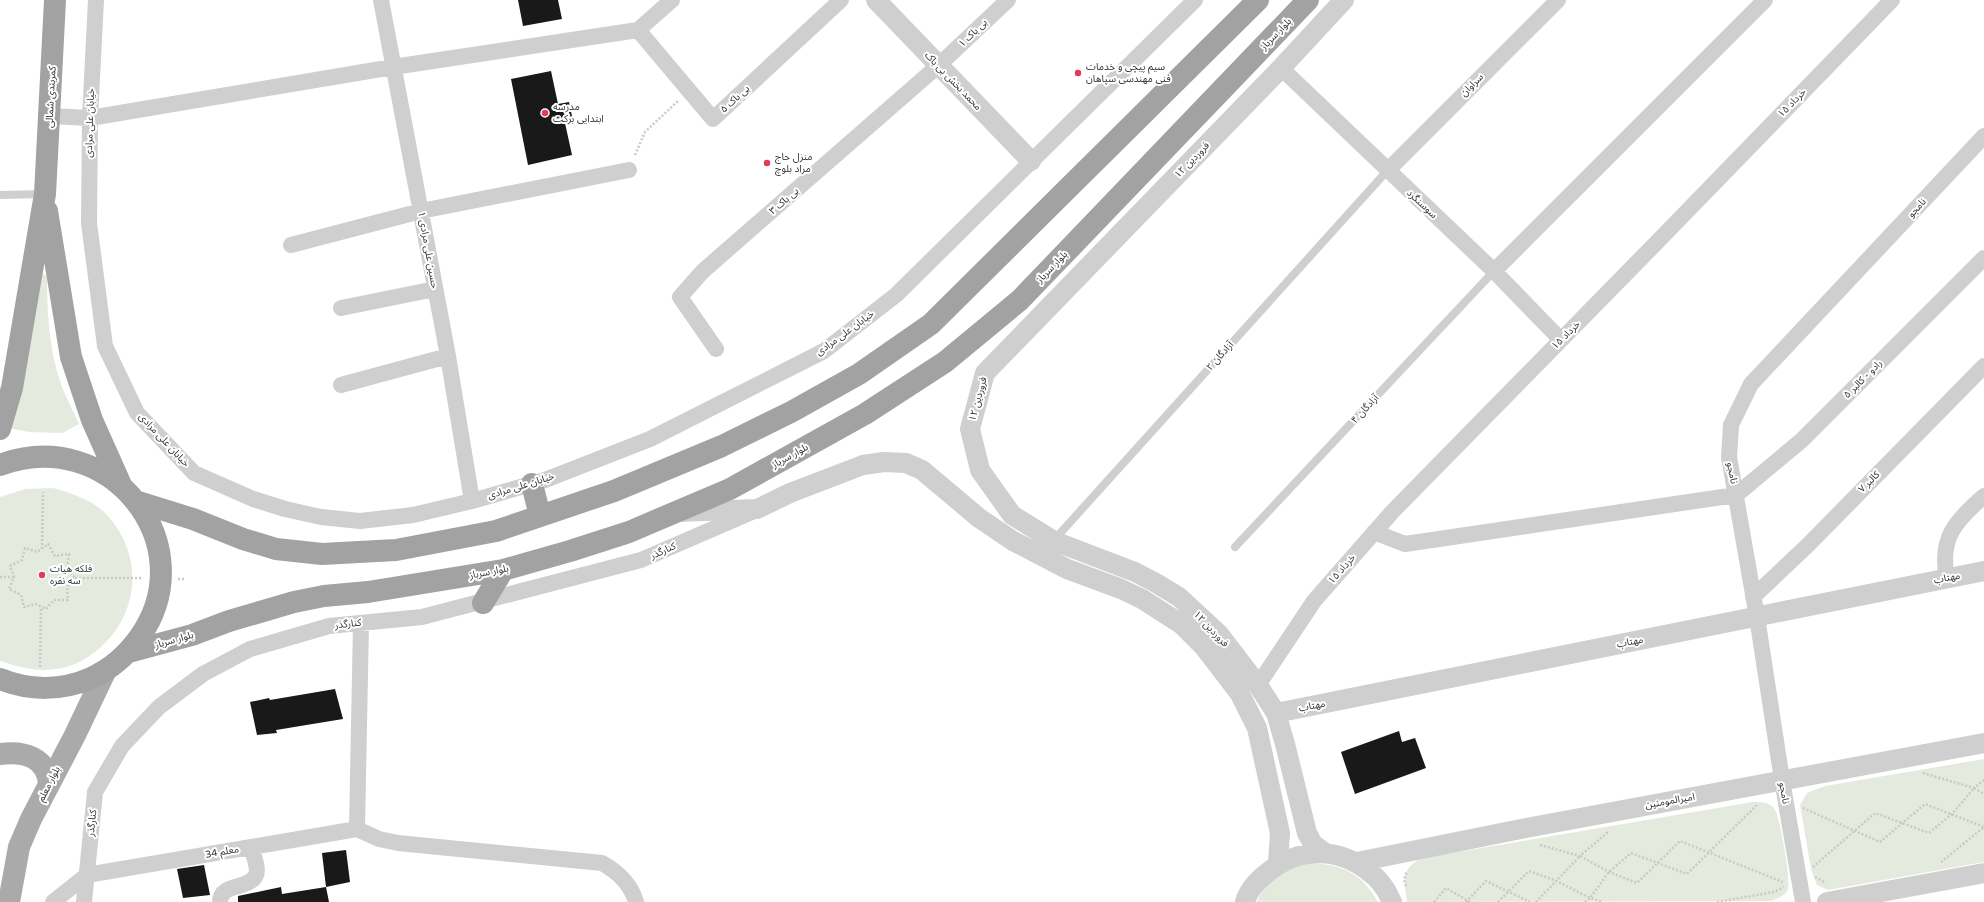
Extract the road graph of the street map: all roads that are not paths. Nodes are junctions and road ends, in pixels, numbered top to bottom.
1 (56, 0) edge
2 (96, 0) edge
3 (381, 0) edge
4 (672, 0) edge
5 (842, 0) edge
6 (876, 0) edge
7 (1008, 0) edge
8 (1195, 0) edge
9 (1258, 0) edge
10 (1308, 0) edge
11 (1344, 0) edge
12 (1558, 0) edge
13 (1764, 0) edge
14 (1892, 0) edge
15 (638, 30) junction
16 (939, 65) junction
17 (393, 67) junction
18 (1281, 68) junction
19 (50, 116) junction
20 (90, 118) junction
21 (1983, 138) edge
22 (1030, 161) junction
23 (629, 170) road end
24 (1387, 171) junction
25 (45, 194) junction
26 (0, 195) edge
27 (421, 211) junction
28 (291, 246) dead end
29 (1984, 258) edge
30 (1494, 271) junction
31 (435, 289) junction
32 (341, 308) dead end
33 (1561, 340) junction
34 (716, 349) dead end
35 (448, 356) junction
36 (1984, 366) edge
37 (341, 385) dead end
38 (0, 429) edge
39 (0, 465) edge
40 (532, 484) junction
41 (121, 485) junction
42 (1736, 495) junction
43 (1984, 496) edge
44 (135, 501) junction
45 (472, 501) junction
46 (757, 509) junction
47 (674, 513) junction
48 (540, 516) junction
49 (1374, 532) junction
50 (1054, 540) junction
51 (1235, 548) dead end
52 (503, 570) junction
53 (1984, 571) edge
54 (1947, 578) junction
55 (1753, 597) junction
56 (483, 603) junction
57 (1757, 617) junction
58 (361, 623) junction
59 (129, 652) junction
60 (105, 672) junction
61 (0, 679) edge
62 (1258, 685) junction
63 (1240, 694) junction
64 (1276, 713) junction
65 (1984, 743) edge
66 (0, 754) edge
67 (1782, 780) junction
68 (49, 784) junction
69 (356, 829) junction
70 (251, 847) junction
71 (1324, 852) junction
72 (1357, 862) junction
73 (1278, 864) junction
74 (1984, 873) edge
75 (87, 875) junction
76 (1828, 893) edge
77 (1399, 896) edge
78 (9, 902) edge
79 (53, 902) edge
80 (84, 902) edge
81 (220, 902) edge
82 (636, 902) edge
83 (1245, 902) edge
84 (1803, 902) edge

1 - 19 highway, کمربندی شمالی
2 - 20 street, خیابان علی مرادی
3 - 17 street, حسین علی مرادی ۱
4 - 15 street
5 - 15 street, بی باک ۵
6 - 16 street, محمد بخش بی باک
7 - 16 street, بی باک ۱
8 - 22 street, خیابان علی مرادی
9 - 48 highway
10 - 47 highway, بلوار سرباز
11 - 18 street, ۱۲ فروردین
12 - 24 street, سراوان
13 - 30 street
14 - 33 street, ۱۵ خرداد
15 - 17 street
16 - 22 street, محمد بخش بی باک
16 - 34 street, بی باک ۳
17 - 20 street
17 - 27 street, حسین علی مرادی ۱
18 - 24 street, سوسنگرد
18 - 50 street, ۱۲ فروردین
19 - 20 street
19 - 25 highway, کمربندی شمالی
20 - 45 street, خیابان علی مرادی
21 - 42 street, نامجو
22 - 40 street, خیابان علی مرادی
23 - 27 street
24 - 30 street, سوسنگرد
24 - 50 lane, آزادگان ۲
25 - 26 lane
25 - 38 highway
25 - 41 highway
27 - 28 street
27 - 31 street, حسین علی مرادی ۱
29 - 42 street, رادو - کالبر ۵
30 - 33 street, سوسنگرد
30 - 51 lane, آزادگان ۴
31 - 32 street
31 - 35 street, حسین علی مرادی ۱
33 - 49 street, ۱۵ خرداد
35 - 37 street
35 - 45 street, حسین علی مرادی ۱
36 - 55 street, کالبر ۷
39 - 41 highway
40 - 45 street, خیابان علی مرادی
40 - 48 highway
41 - 44 highway
42 - 49 street
42 - 55 street, نامجو
43 - 54 street
44 - 48 highway
44 - 59 highway
46 - 47 street, ۱۲ فروردین
46 - 56 street, کنارگذر
46 - 63 street, ۱۲ فروردین
47 - 52 highway, بلوار سرباز
49 - 62 street, ۱۵ خرداد
50 - 62 street, ۱۲ فروردین
52 - 56 highway
52 - 59 highway, بلوار سرباز
53 - 54 street, مهتاب
54 - 57 street, مهتاب
55 - 57 street, نامجو
56 - 58 street, کنارگذر
57 - 64 street, مهتاب
57 - 67 street, نامجو
58 - 69 street
58 - 75 street, کنارگذر
59 - 60 highway
60 - 61 highway
60 - 68 main road, بلوار معلم
62 - 63 street
62 - 64 street, ۱۲ فروردین
63 - 73 street, ۱۲ فروردین
64 - 71 street, ۱۲ فروردین
65 - 67 street, امیرالمومنین
66 - 68 main road
67 - 72 street, امیرالمومنین
67 - 84 street, نامجو
68 - 78 main road, بلوار معلم
69 - 70 street, معلم 34
69 - 82 street
70 - 75 street, معلم 34
70 - 81 street
71 - 72 street
71 - 73 street
72 - 77 street
73 - 83 street
74 - 76 street
75 - 79 street
75 - 80 street, کنارگذر

